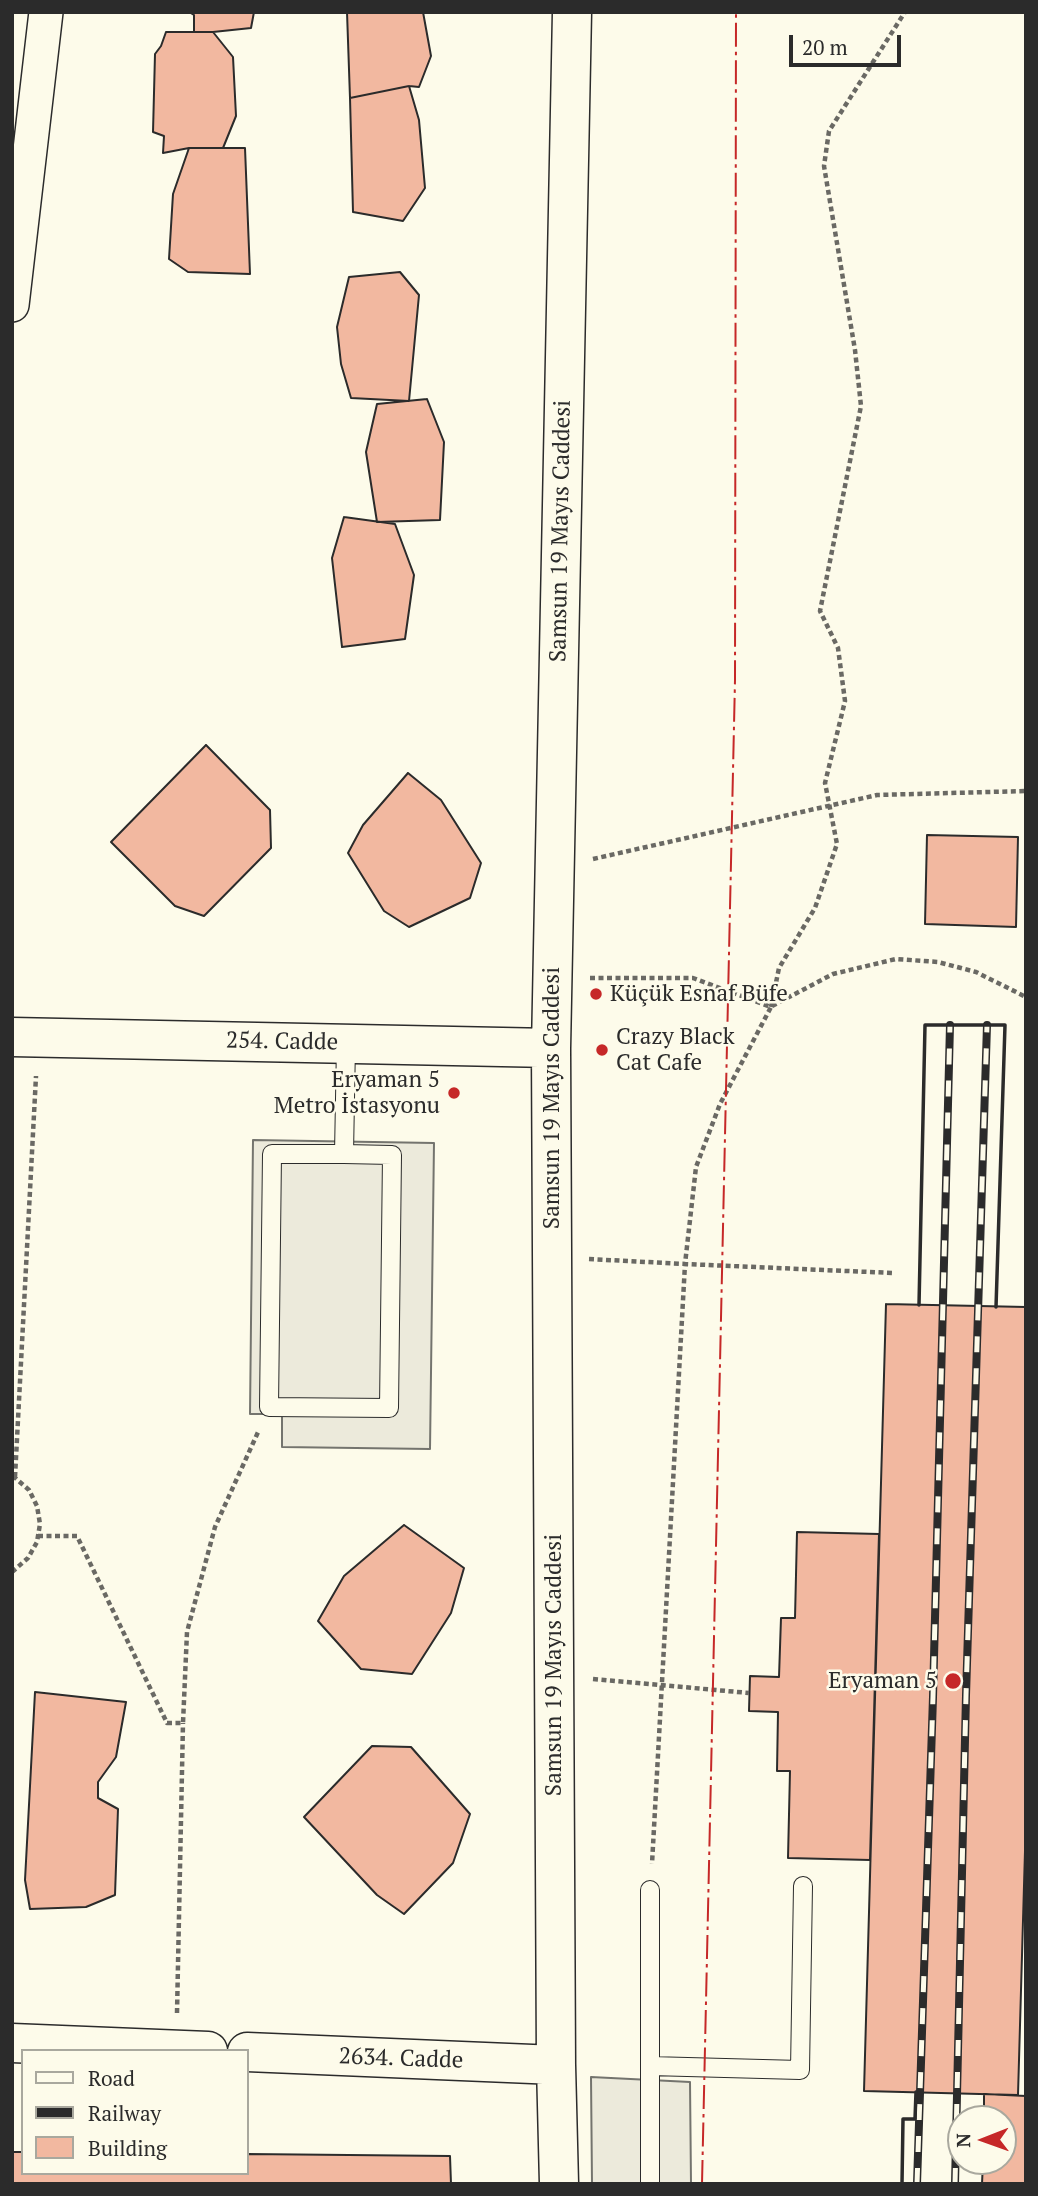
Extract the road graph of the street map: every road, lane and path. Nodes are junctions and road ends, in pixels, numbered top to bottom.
1 (46, 12) edge
2 (572, 12) edge
3 (905, 12) edge
4 (12, 305) edge
5 (1026, 791) edge
6 (830, 806) junction
7 (555, 867) junction
8 (552, 978) junction
9 (1026, 998) edge
10 (771, 1007) junction
11 (25, 1037) edge
12 (346, 1044) junction
13 (551, 1048) junction
14 (344, 1154) junction
15 (552, 1258) junction
16 (685, 1264) junction
17 (892, 1273) dead end
18 (270, 1407) junction
19 (13, 1477) edge
20 (38, 1536) junction
21 (12, 1572) edge
22 (554, 1675) junction
23 (662, 1685) junction
24 (749, 1693) dead end
25 (183, 1723) junction
26 (803, 1886) dead end
27 (650, 1889) joint
28 (12, 2043) edge
29 (166, 2049) edge
30 (192, 2049) edge
31 (248, 2052) edge
32 (556, 2065) junction
33 (650, 2066) junction
34 (559, 2184) edge
35 (650, 2184) edge

1 - 4 street
2 - 7 street, Samsun 19 Mayıs Caddesi
3 - 6 path
5 - 6 path
6 - 7 path
6 - 10 path
7 - 8 street, Samsun 19 Mayıs Caddesi
8 - 10 path
8 - 13 street, Samsun 19 Mayıs Caddesi
9 - 10 path
10 - 16 path
11 - 12 street, 254. Cadde
11 - 19 path
12 - 13 street, 254. Cadde
12 - 14 lane
13 - 15 street, Samsun 19 Mayıs Caddesi
14 - 18 lane
14 - 18 lane
15 - 16 path
15 - 22 street, Samsun 19 Mayıs Caddesi
16 - 17 path
16 - 23 path
18 - 25 path
19 - 20 path
20 - 21 path
20 - 25 path
22 - 23 path
22 - 32 street, Samsun 19 Mayıs Caddesi
23 - 24 path
23 - 27 path
25 - 30 path
26 - 33 lane
27 - 33 lane
28 - 29 street
31 - 32 street, 2634. Cadde
32 - 34 street, Samsun 19 Mayıs Caddesi
33 - 35 lane

